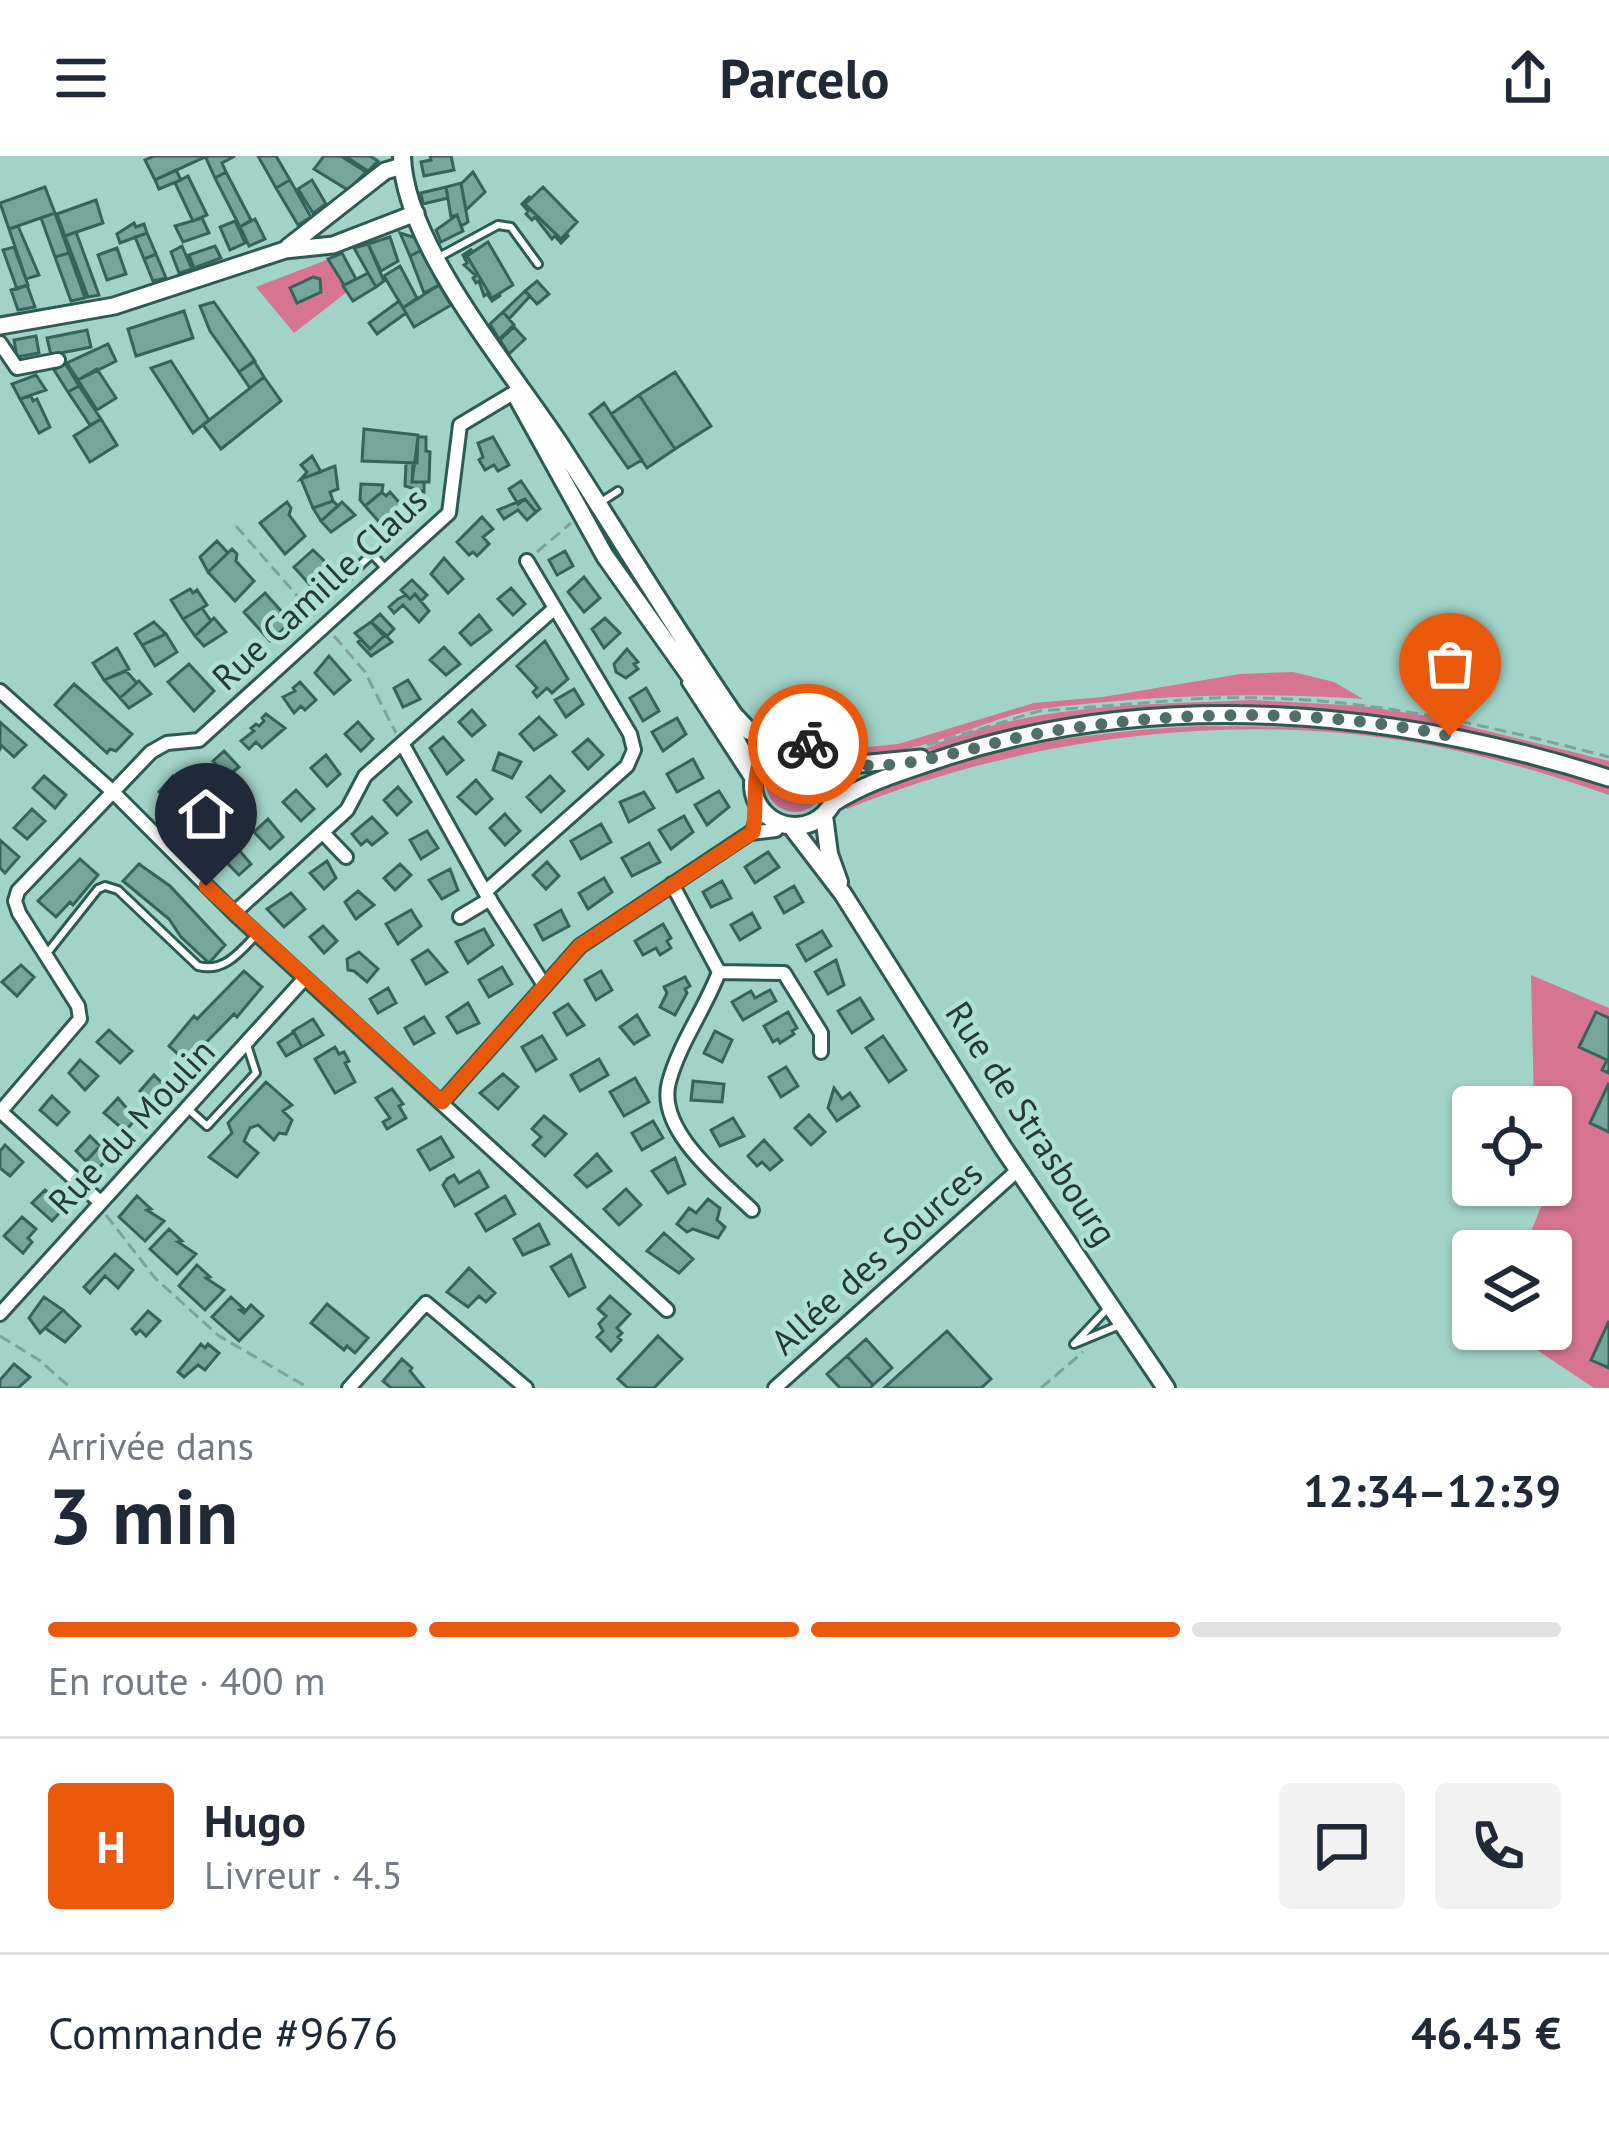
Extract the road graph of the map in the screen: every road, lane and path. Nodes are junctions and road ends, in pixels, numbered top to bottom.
1 (402, 161) edge
2 (416, 213) junction
3 (285, 250) junction
4 (437, 258) junction
5 (538, 264) dead end
6 (469, 313) junction
7 (0, 326) edge
8 (0, 343) edge
9 (58, 360) dead end
10 (515, 392) junction
11 (563, 448) junction
12 (559, 475) junction
13 (618, 491) dead end
14 (598, 504) junction
15 (574, 512) junction
16 (527, 561) joint
17 (386, 570) junction
18 (344, 580) dead end
19 (555, 608) junction
20 (0, 691) edge
21 (784, 736) junction
22 (403, 745) junction
23 (959, 752) junction
24 (835, 755) junction
25 (1609, 778) edge
26 (753, 780) junction
27 (111, 790) junction
28 (760, 807) junction
29 (828, 809) junction
30 (785, 825) junction
31 (753, 832) junction
32 (323, 833) junction
33 (346, 856) dead end
34 (672, 884) junction
35 (843, 894) junction
36 (488, 896) junction
37 (233, 913) junction
38 (460, 917) dead end
39 (257, 934) junction
40 (46, 955) junction
41 (719, 972) junction
42 (305, 978) junction
43 (544, 985) junction
44 (247, 1045) junction
45 (821, 1052) dead end
46 (442, 1102) junction
47 (188, 1108) junction
48 (0, 1112) edge
49 (1018, 1170) junction
50 (100, 1202) junction
51 (752, 1210) dead end
52 (1112, 1305) junction
53 (667, 1310) dead end
54 (0, 1315) edge
55 (1119, 1326) junction
56 (0, 1336) edge
57 (71, 1388) edge
58 (309, 1388) edge
59 (349, 1388) edge
60 (526, 1388) edge
61 (775, 1388) edge
62 (1041, 1388) edge
63 (1166, 1388) edge

1 - 2 main road
1 - 3 street
2 - 3 street
2 - 4 main road
3 - 7 street
4 - 5 lane
4 - 6 main road
6 - 10 main road
6 - 11 main road
8 - 9 street
10 - 12 main road
10 - 17 street, Rue Camille Claus
11 - 12 main road
11 - 14 main road
12 - 15 main road
13 - 14 lane
14 - 15 main road
14 - 21 main road
15 - 16 path
15 - 26 main road
16 - 19 street
17 - 18 lane
17 - 27 street, Rue Camille Claus
19 - 22 street
19 - 36 street
20 - 27 street
21 - 24 main road
21 - 24 path
21 - 26 main road
22 - 32 street
22 - 36 street
23 - 24 street
23 - 25 street
23 - 29 street
24 - 29 main road
26 - 28 main road
27 - 37 street
27 - 40 street, Rue Camille Claus
28 - 30 main road
28 - 31 street
29 - 30 main road
29 - 35 main road, Rue de Strasbourg
30 - 31 street
30 - 35 main road, Rue de Strasbourg
31 - 34 street
32 - 33 street
32 - 37 street
34 - 41 street
34 - 43 street
35 - 49 main road, Rue de Strasbourg
36 - 38 street
36 - 43 street
37 - 39 street
39 - 40 lane
39 - 42 street
40 - 48 street
41 - 45 street
41 - 51 street
42 - 44 street, Rue du Moulin
42 - 46 street
43 - 46 street
44 - 47 street, Rue du Moulin
44 - 47 lane
46 - 53 street
47 - 50 street, Rue du Moulin
48 - 50 street
49 - 52 main road, Rue de Strasbourg
49 - 61 street, Allée des Sources
50 - 54 street, Rue du Moulin
50 - 58 path
52 - 55 main road, Rue de Strasbourg
52 - 55 lane
55 - 62 path
55 - 63 main road, Rue de Strasbourg
56 - 57 path
59 - 60 street

